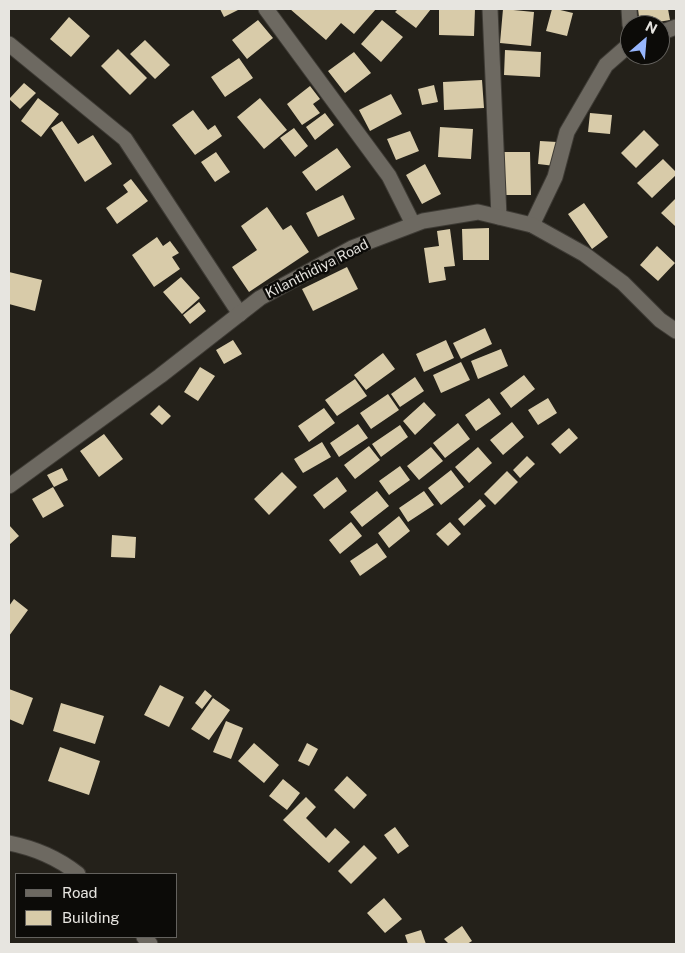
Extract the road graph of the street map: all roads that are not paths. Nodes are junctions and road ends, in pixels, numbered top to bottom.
1 (266, 9) edge
2 (490, 9) edge
3 (9, 44) edge
4 (620, 53) edge
5 (499, 217) junction
6 (414, 224) junction
7 (532, 225) junction
8 (240, 314) junction
9 (676, 331) edge
10 (9, 486) edge
11 (9, 843) edge
12 (77, 873) edge

1 - 6 street
2 - 5 street
3 - 8 street
4 - 7 street
5 - 6 street, Kilanthidiya Road
5 - 7 street, Kilanthidiya Road
6 - 8 street, Kilanthidiya Road
7 - 9 street, Kilanthidiya Road
8 - 10 street, Kilanthidiya Road
11 - 12 street

